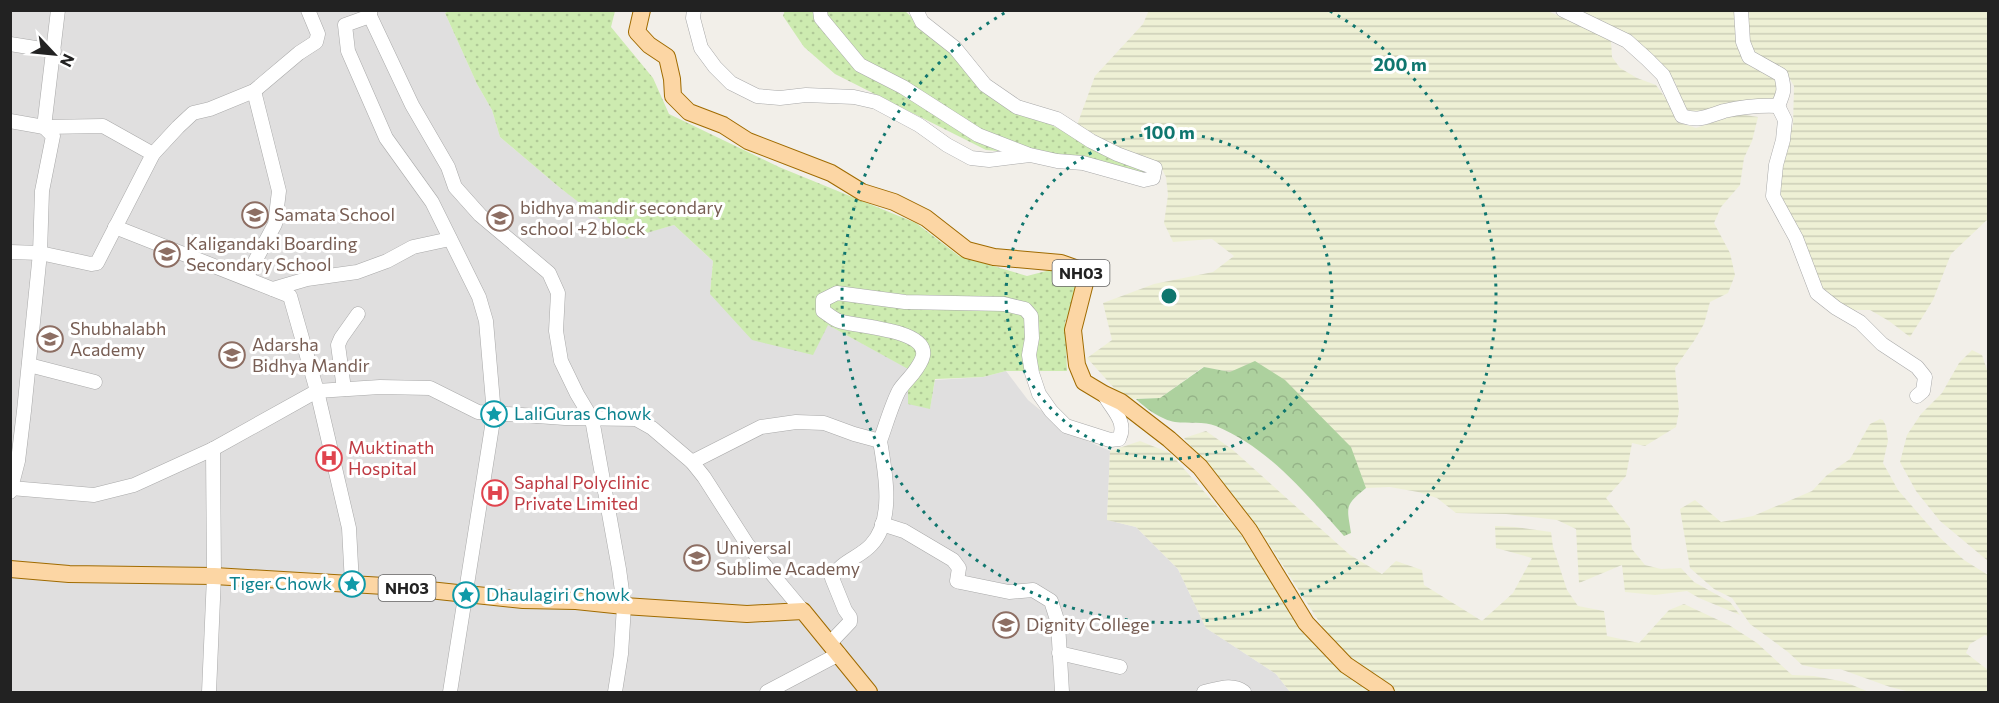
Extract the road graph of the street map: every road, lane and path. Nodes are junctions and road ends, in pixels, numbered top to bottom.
1 (58, 10) edge
2 (308, 10) edge
3 (694, 10) edge
4 (820, 10) edge
5 (916, 10) edge
6 (1563, 10) edge
7 (1741, 10) edge
8 (642, 11) edge
9 (370, 13) edge
10 (10, 44) edge
11 (54, 51) junction
12 (254, 91) junction
13 (1778, 106) junction
14 (10, 121) edge
15 (44, 127) junction
16 (153, 154) junction
17 (1030, 155) junction
18 (455, 187) junction
19 (432, 202) junction
20 (115, 227) junction
21 (450, 239) junction
22 (10, 252) edge
23 (40, 253) junction
24 (246, 278) junction
25 (273, 289) junction
26 (358, 314) dead end
27 (29, 365) junction
28 (95, 382) dead end
29 (344, 389) junction
30 (317, 391) junction
31 (1104, 394) junction
32 (1917, 396) dead end
33 (494, 414) junction
34 (592, 419) junction
35 (880, 441) junction
36 (213, 449) junction
37 (692, 462) junction
38 (11, 490) edge
39 (882, 524) junction
40 (10, 569) edge
41 (214, 576) junction
42 (352, 584) junction
43 (466, 595) junction
44 (624, 606) junction
45 (803, 611) junction
46 (834, 648) junction
47 (1059, 653) junction
48 (1120, 667) dead end
49 (208, 693) edge
50 (450, 693) edge
51 (615, 693) edge
52 (767, 693) edge
53 (869, 693) edge
54 (1062, 693) edge
55 (1204, 693) edge
56 (1244, 693) edge
57 (1386, 693) edge

1 - 11 street
2 - 12 street
3 - 17 street
4 - 17 street
5 - 17 street
6 - 13 street
7 - 13 street
8 - 31 main road, NH03
9 - 18 street
9 - 19 street
10 - 11 street
11 - 15 street
12 - 16 street
12 - 24 street
13 - 32 street
14 - 15 street
15 - 16 street
15 - 23 street
16 - 20 street
18 - 19 street
18 - 34 street
19 - 21 street
20 - 23 street
20 - 24 street
21 - 25 street
21 - 33 street
22 - 23 street
23 - 27 street
24 - 25 street
25 - 30 street
26 - 29 street
27 - 28 street
27 - 38 street
29 - 30 street
29 - 33 street
30 - 36 street
30 - 42 street
31 - 35 street
31 - 57 main road, NH03
33 - 34 street
33 - 43 street
34 - 37 street
34 - 44 street
35 - 37 street
35 - 39 street
36 - 38 street
36 - 41 street
37 - 45 street
39 - 46 street
39 - 47 street
40 - 41 main road, NH03
41 - 42 main road, NH03
41 - 49 street
42 - 43 main road, NH03
43 - 44 main road, NH03
43 - 50 street
44 - 45 main road, NH03
44 - 51 street
45 - 46 main road
46 - 52 street
46 - 53 main road
47 - 48 street
47 - 54 street
55 - 56 street

